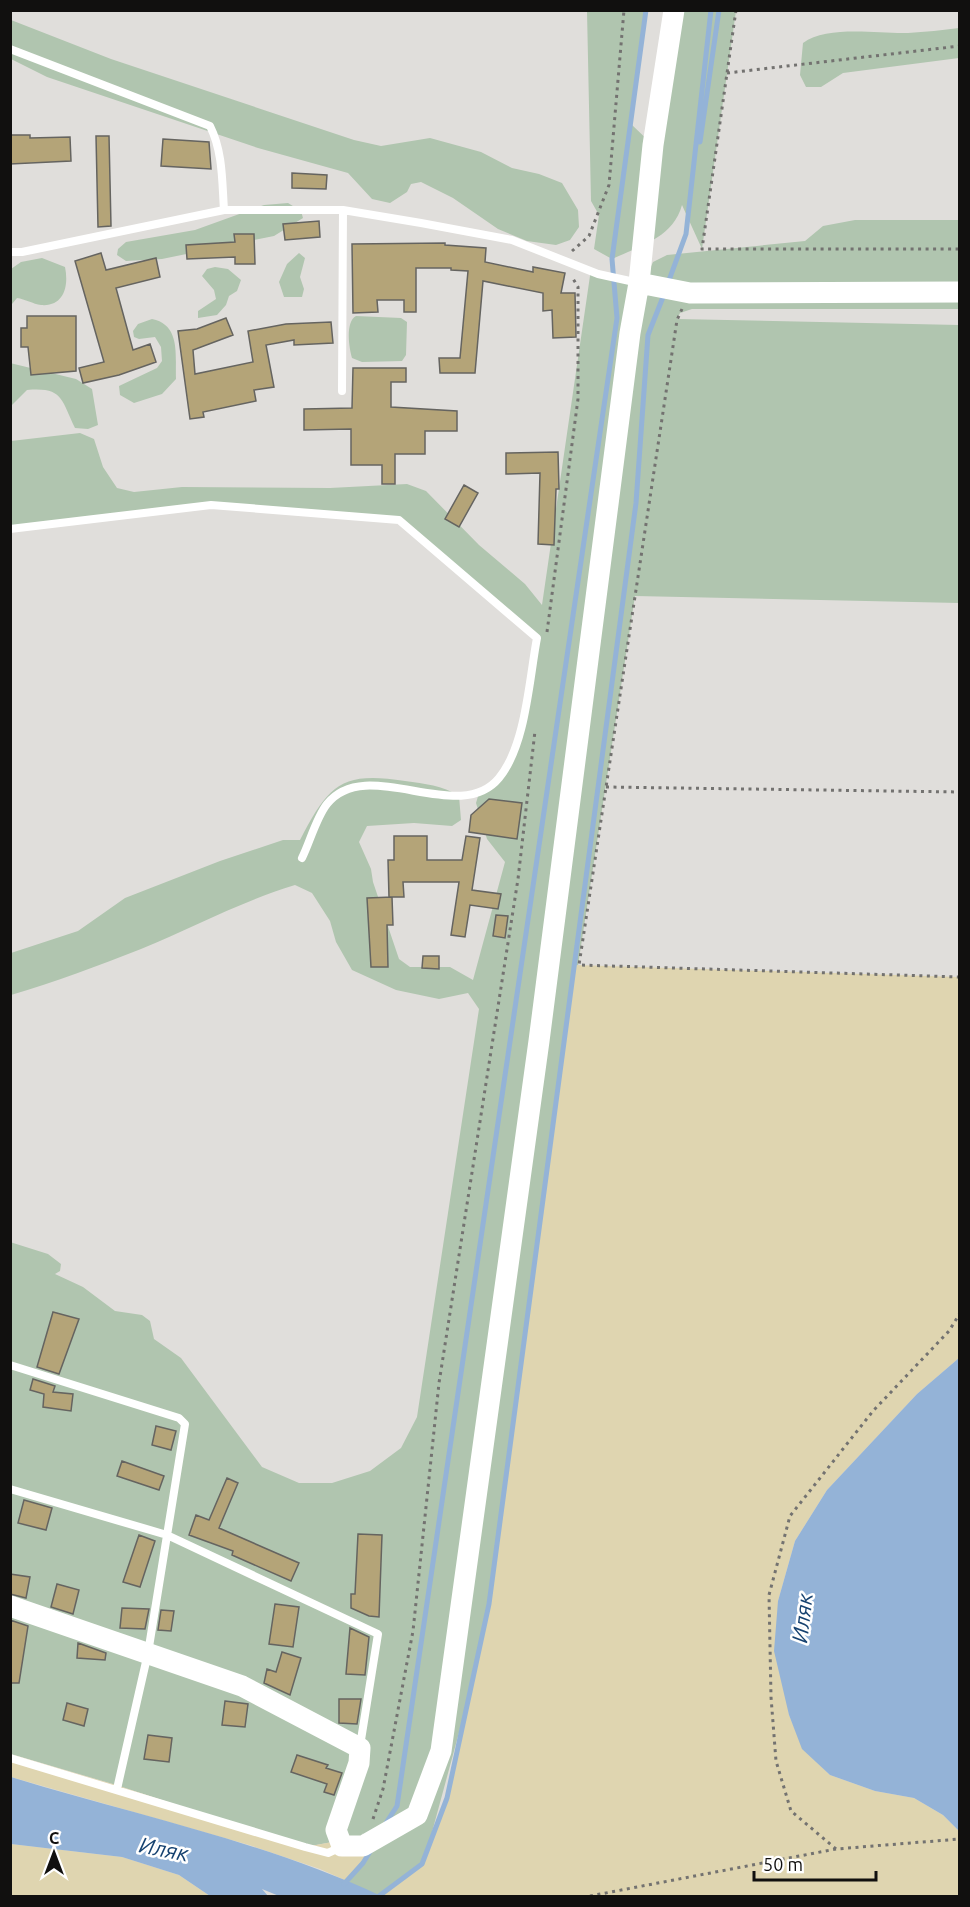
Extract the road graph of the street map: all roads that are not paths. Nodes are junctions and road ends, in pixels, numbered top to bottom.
1 (674, 10) edge
2 (10, 49) edge
3 (224, 210) junction
4 (343, 210) junction
5 (10, 252) edge
6 (639, 283) junction
7 (960, 292) edge
8 (342, 391) dead end
9 (10, 529) edge
10 (302, 858) dead end
11 (10, 1365) edge
12 (10, 1489) edge
13 (167, 1535) junction
14 (10, 1605) edge
15 (148, 1653) junction
16 (360, 1748) junction
17 (10, 1758) edge
18 (117, 1789) junction
19 (342, 1846) junction

1 - 6 street
2 - 3 lane
3 - 4 lane
3 - 5 lane
4 - 6 lane
4 - 8 lane
6 - 7 street
6 - 19 street
9 - 10 lane
11 - 13 lane
12 - 13 lane
13 - 15 lane
13 - 16 lane
14 - 15 street
15 - 16 street
15 - 18 lane
16 - 19 street
17 - 18 lane
18 - 19 lane

